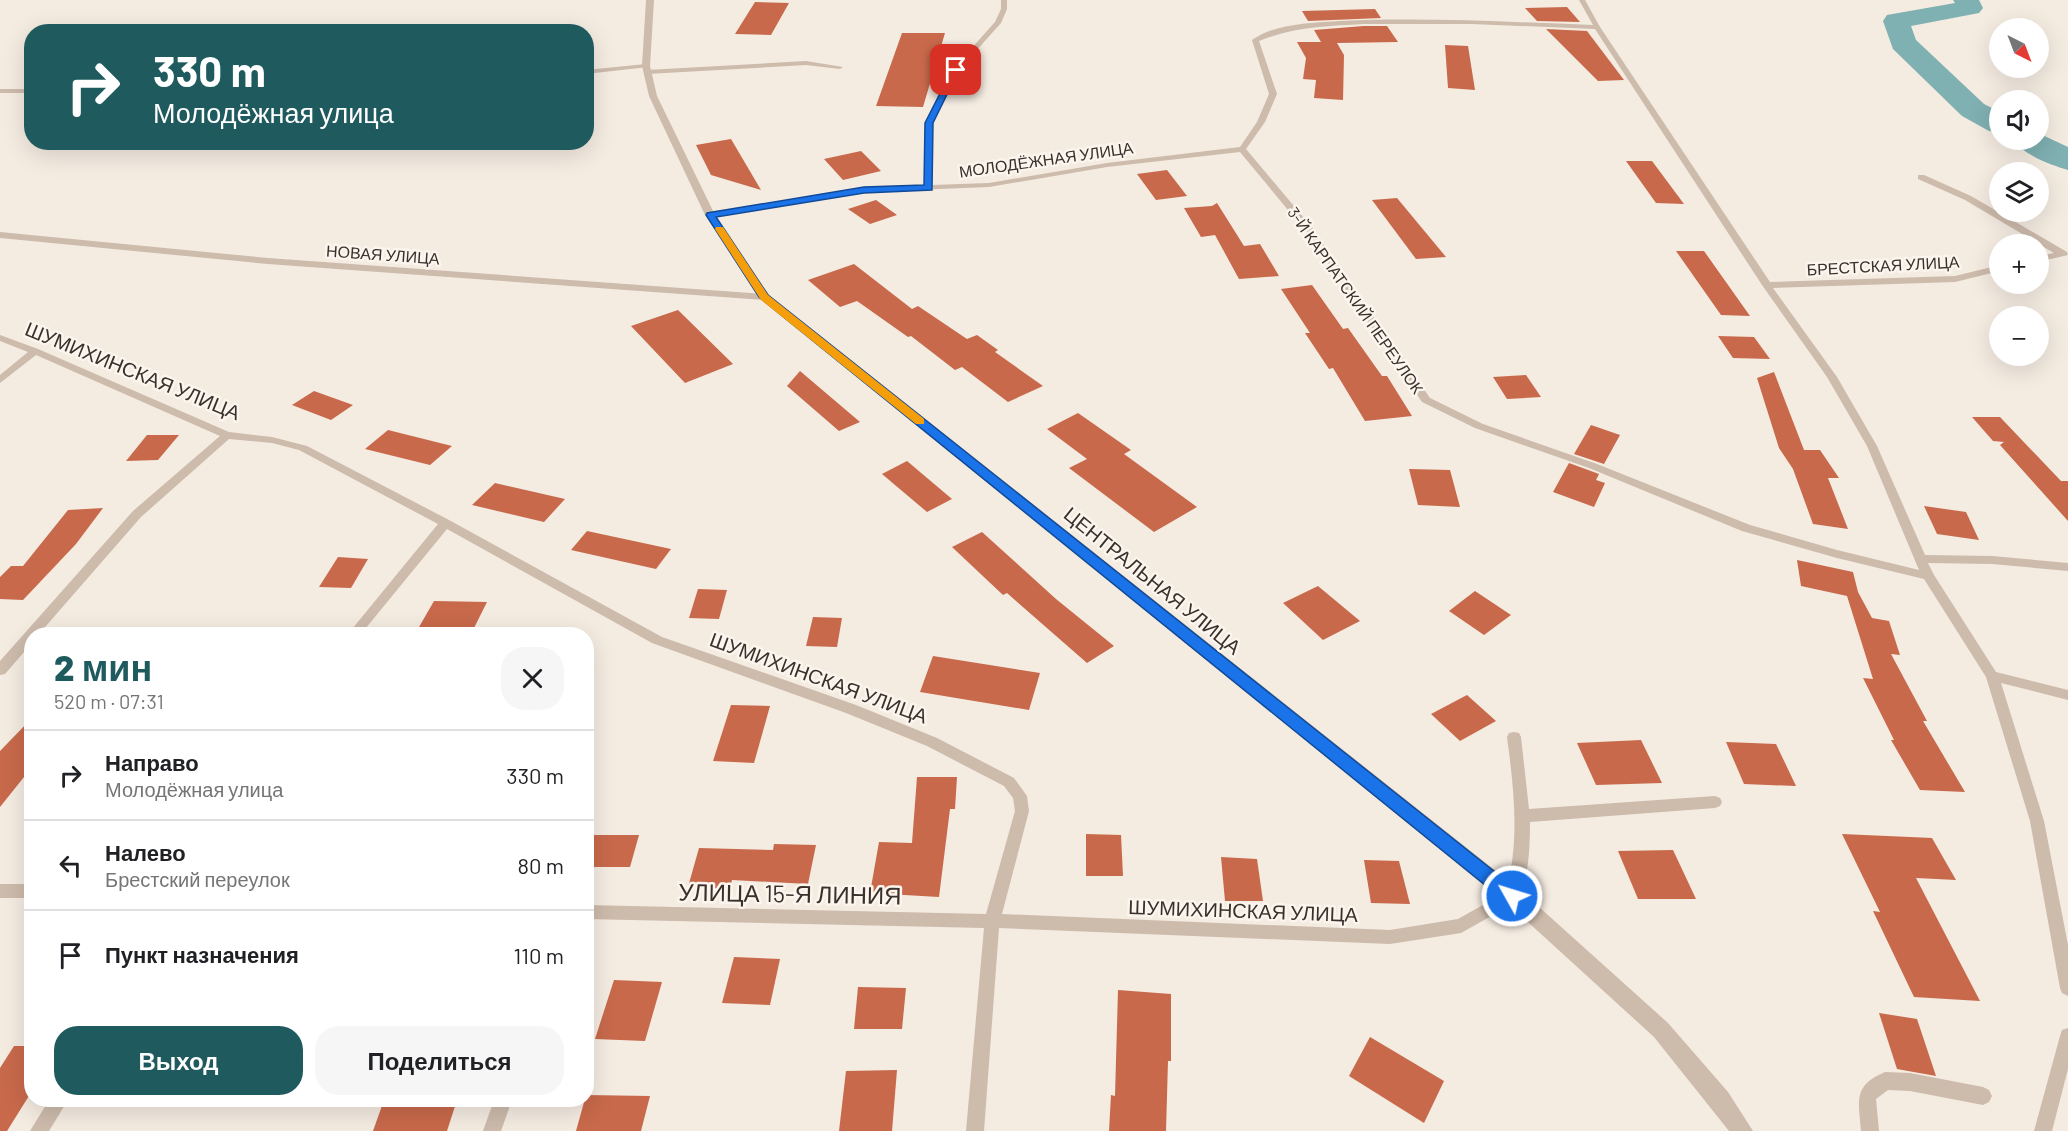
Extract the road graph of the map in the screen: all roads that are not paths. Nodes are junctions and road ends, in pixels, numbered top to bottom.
1 (650, 0) edge
2 (1004, 0) edge
3 (1582, 0) edge
4 (1597, 27) junction
5 (840, 66) dead end
6 (647, 69) junction
7 (594, 72) edge
8 (0, 91) edge
9 (24, 91) edge
10 (1242, 149) junction
11 (1921, 177) dead end
12 (928, 188) junction
13 (710, 215) junction
14 (0, 235) edge
15 (2065, 255) edge
16 (2049, 257) edge
17 (1989, 271) edge
18 (1767, 285) junction
19 (765, 297) junction
20 (0, 338) edge
21 (35, 351) junction
22 (0, 380) edge
23 (227, 435) junction
24 (445, 523) junction
25 (1920, 560) junction
26 (2068, 567) edge
27 (1928, 576) junction
28 (38, 627) edge
29 (360, 627) edge
30 (24, 642) edge
31 (0, 670) edge
32 (1992, 676) junction
33 (2068, 694) edge
34 (1514, 736) dead end
35 (1714, 802) dead end
36 (1524, 816) junction
37 (0, 891) edge
38 (24, 891) edge
39 (1512, 896) junction
40 (594, 912) edge
41 (992, 921) junction
42 (2068, 988) edge
43 (2068, 1036) edge
44 (1983, 1096) dead end
45 (54, 1107) edge
46 (501, 1107) edge
47 (39, 1131) edge
48 (492, 1131) edge
49 (975, 1131) edge
50 (1742, 1131) edge
51 (1870, 1131) edge
52 (2043, 1131) edge

1 - 6 street, ЦЕНТРАЛЬНАЯ УЛИЦА
2 - 12 lane
3 - 4 lane
4 - 10 lane
4 - 18 lane
5 - 6 lane
6 - 7 lane
6 - 13 street, ЦЕНТРАЛЬНАЯ УЛИЦА
8 - 9 lane
10 - 12 lane, МОЛОДЁЖНАЯ УЛИЦА
10 - 27 lane, 3-Й КАРПАТСКИЙ ПЕРЕУЛОК
11 - 15 lane
12 - 13 lane, МОЛОДЁЖНАЯ УЛИЦА
13 - 19 street, ЦЕНТРАЛЬНАЯ УЛИЦА
14 - 19 lane, НОВАЯ УЛИЦА
15 - 16 lane
17 - 18 lane, БРЕСТСКАЯ УЛИЦА
18 - 25 lane
19 - 39 street, ЦЕНТРАЛЬНАЯ УЛИЦА
20 - 21 lane, ШУМИХИНСКАЯ УЛИЦА
21 - 22 lane
21 - 23 lane, ШУМИХИНСКАЯ УЛИЦА
23 - 24 lane, ШУМИХИНСКАЯ УЛИЦА
23 - 28 lane
24 - 29 lane
24 - 41 lane, ШУМИХИНСКАЯ УЛИЦА
25 - 26 lane
25 - 27 lane
27 - 32 lane
30 - 31 lane
32 - 33 lane
32 - 42 lane
34 - 36 lane
35 - 36 lane
36 - 39 lane
37 - 38 lane
39 - 41 lane, ШУМИХИНСКАЯ УЛИЦА
39 - 50 street, ЦЕНТРАЛЬНАЯ УЛИЦА
40 - 41 lane, УЛИЦА 15-Я ЛИНИЯ
41 - 49 lane
43 - 52 lane
44 - 51 lane
45 - 47 lane
46 - 48 lane

